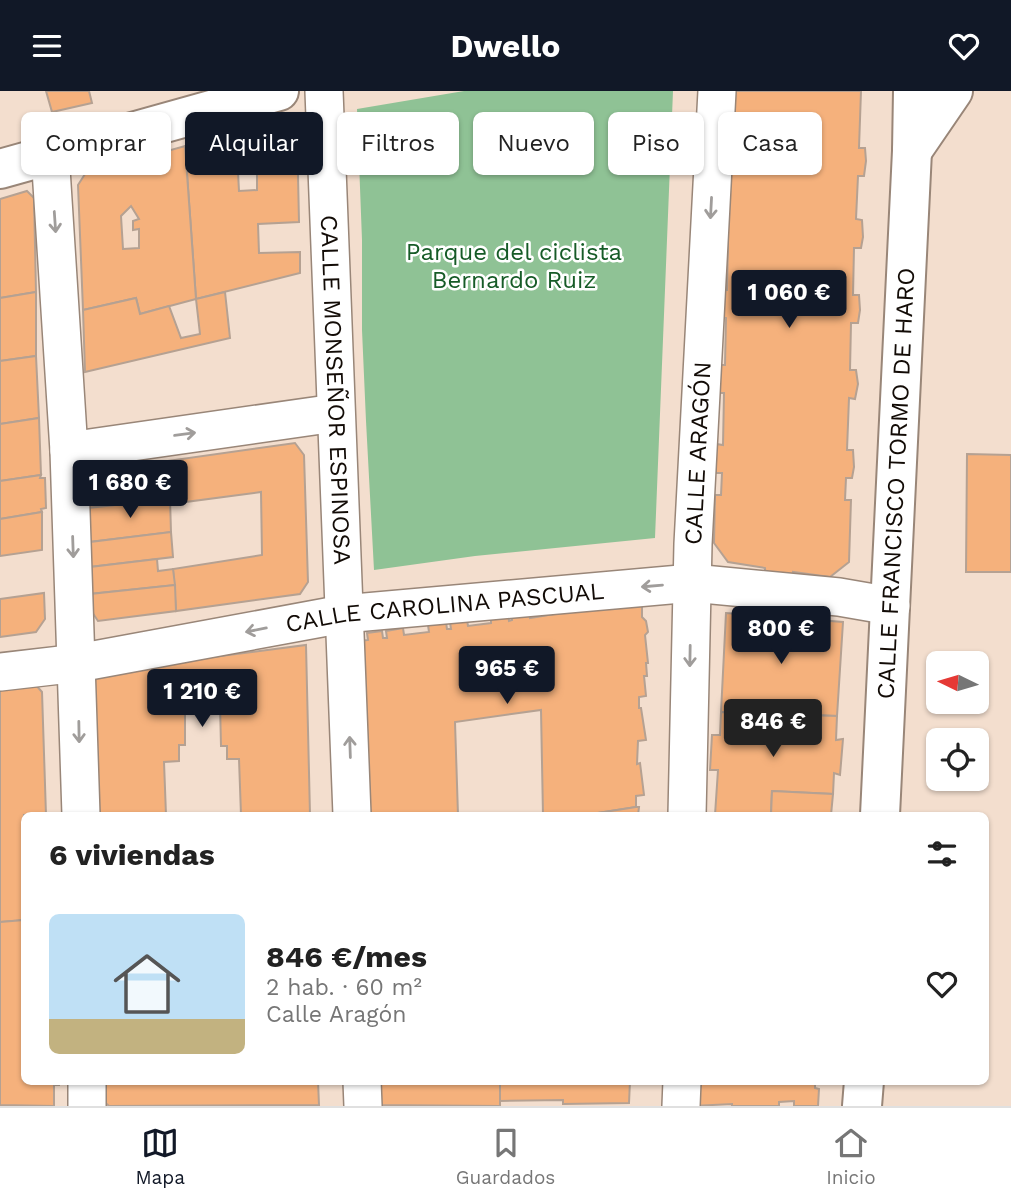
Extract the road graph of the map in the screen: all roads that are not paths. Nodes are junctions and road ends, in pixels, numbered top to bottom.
1 (279, 91) edge
2 (324, 91) edge
3 (717, 91) edge
4 (913, 91) edge
5 (953, 91) edge
6 (171, 120) edge
7 (912, 151) junction
8 (21, 162) edge
9 (0, 169) edge
10 (51, 175) edge
11 (335, 413) junction
12 (69, 451) junction
13 (692, 583) junction
14 (891, 605) junction
15 (343, 614) junction
16 (78, 663) junction
17 (0, 672) edge
18 (81, 812) edge
19 (352, 812) edge
20 (687, 812) edge
21 (880, 812) edge
22 (87, 1085) edge
23 (362, 1085) edge
24 (682, 1085) edge
25 (864, 1085) edge
26 (87, 1106) edge
27 (363, 1106) edge
28 (681, 1106) edge
29 (862, 1106) edge

1 - 6 street
2 - 11 street, CALLE MONSEÑOR ESPINOSA
3 -> 13 street, CALLE ARAGÓN
4 - 7 street, CALLE FRANCISCO TORMO DE HARO
5 - 7 street
7 - 14 street, CALLE FRANCISCO TORMO DE HARO
8 - 9 street
10 -> 12 street
12 -> 11 street
11 - 15 street, CALLE MONSEÑOR ESPINOSA
12 -> 16 street
13 - 14 street, CALLE CAROLINA PASCUAL
13 -> 15 street, CALLE CAROLINA PASCUAL
13 -> 20 street, CALLE ARAGÓN
14 - 21 street, CALLE FRANCISCO TORMO DE HARO
15 -> 16 street, CALLE CAROLINA PASCUAL
19 -> 15 street, CALLE MONSEÑOR ESPINOSA
16 - 17 street, CALLE CAROLINA PASCUAL
16 -> 18 street
22 - 26 street
23 - 27 street
24 - 28 street
25 - 29 street

